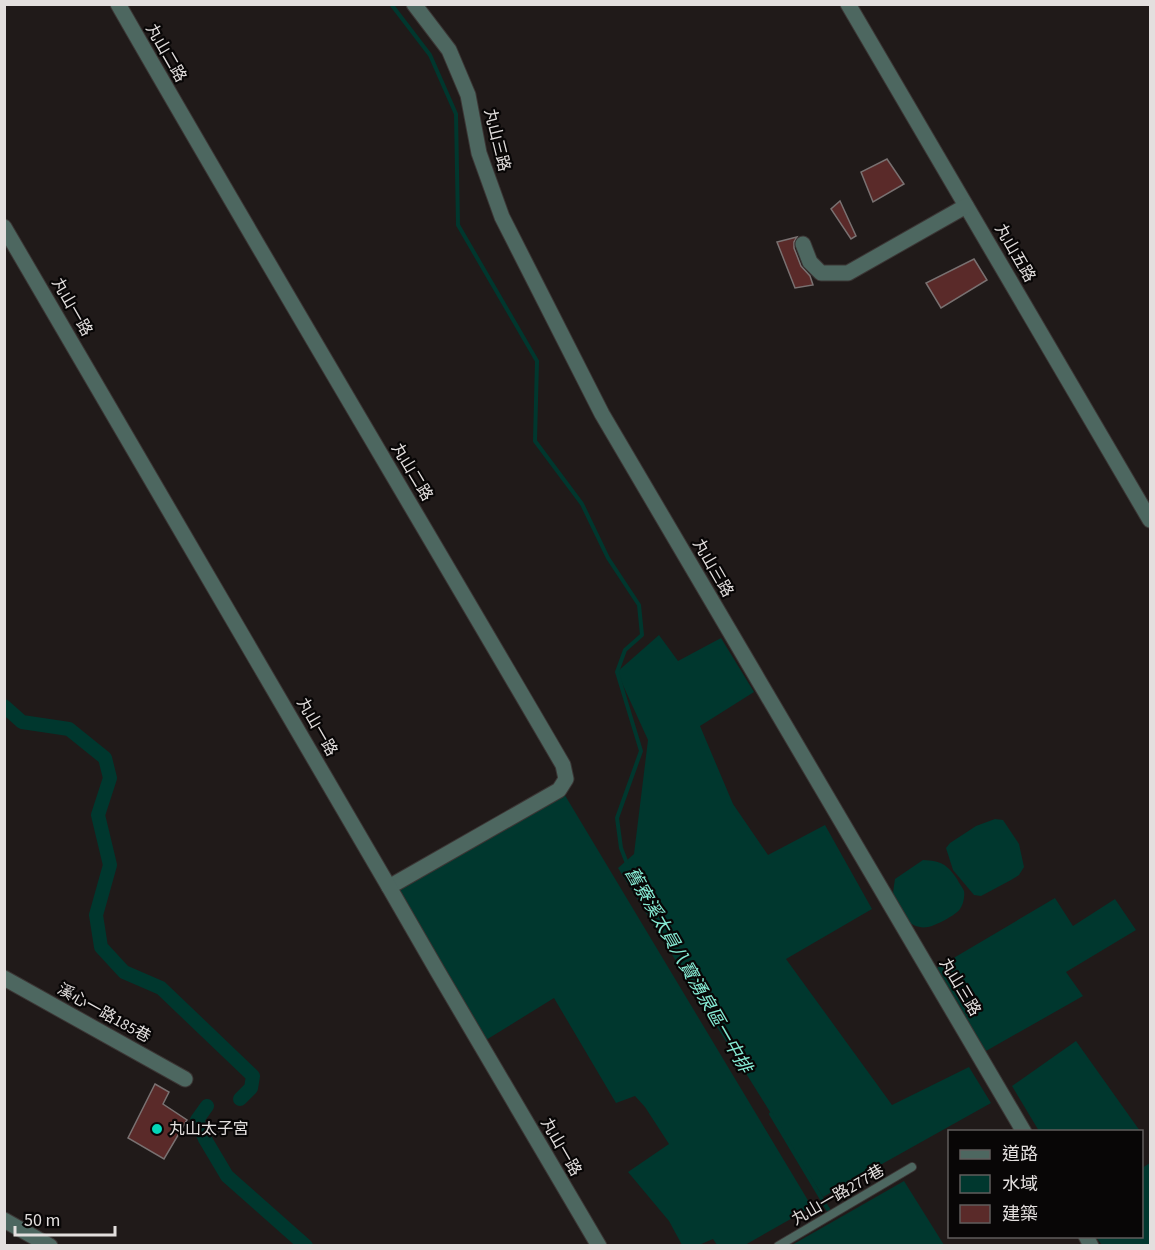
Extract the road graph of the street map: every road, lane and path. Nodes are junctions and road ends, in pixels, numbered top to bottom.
1 (117, 4) edge
2 (414, 4) edge
3 (848, 4) edge
4 (966, 206) junction
5 (4, 227) edge
6 (803, 244) dead end
7 (1150, 520) edge
8 (389, 886) junction
9 (4, 978) edge
10 (185, 1079) dead end
11 (1023, 1130) edge
12 (912, 1167) dead end
13 (4, 1220) edge
14 (50, 1245) edge
15 (598, 1245) edge
16 (778, 1245) edge

1 - 8 street, 丸山二路
2 - 11 street, 丸山三路
3 - 4 street, 丸山五路
4 - 6 street
4 - 7 street, 丸山五路
5 - 8 street, 丸山一路
8 - 15 street, 丸山一路
9 - 10 street, 溪心一路185巷
12 - 16 lane, 丸山一路277巷
13 - 14 street

